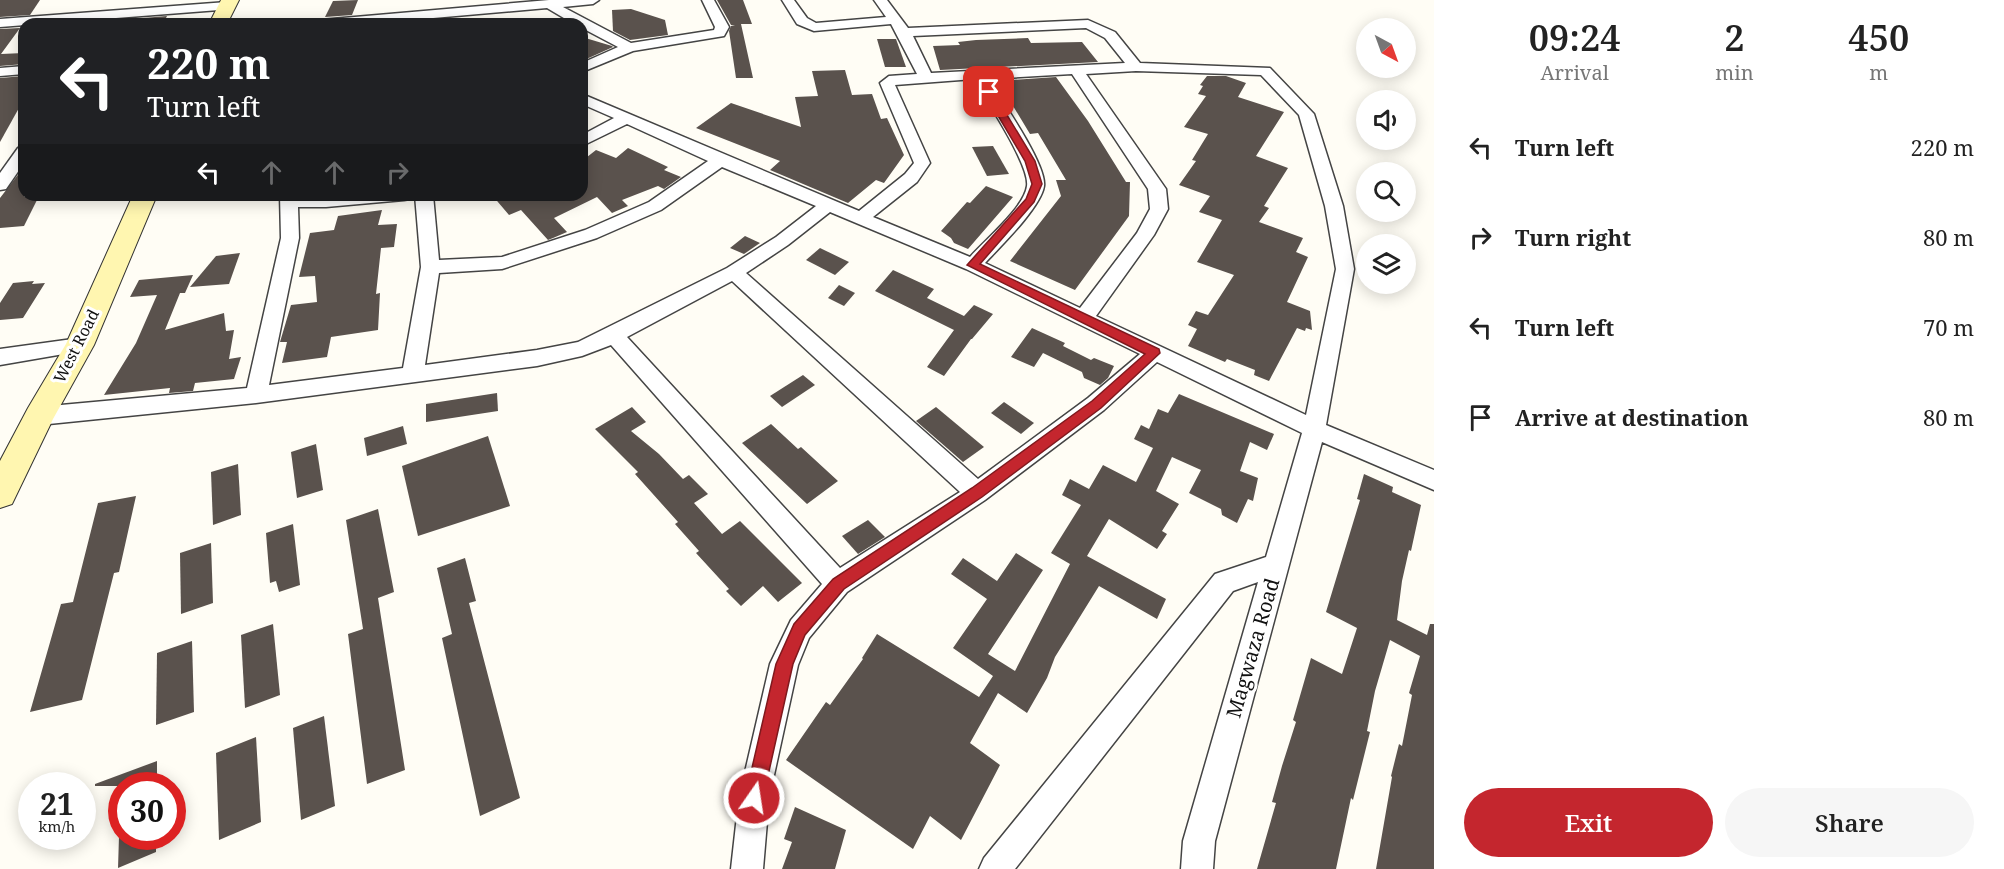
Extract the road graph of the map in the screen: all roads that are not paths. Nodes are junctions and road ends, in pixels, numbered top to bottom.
1 (593, 0) edge
2 (708, 0) edge
3 (788, 0) edge
4 (880, 0) edge
5 (229, 3) edge
6 (549, 4) junction
7 (472, 5) edge
8 (114, 18) edge
9 (221, 18) edge
10 (368, 18) edge
11 (574, 18) edge
12 (894, 20) junction
13 (18, 22) edge
14 (0, 23) edge
15 (588, 26) edge
16 (904, 32) junction
17 (630, 47) junction
18 (588, 65) edge
19 (1136, 67) junction
20 (1076, 69) junction
21 (18, 70) edge
22 (0, 72) edge
23 (979, 75) junction
24 (924, 76) junction
25 (588, 101) edge
26 (626, 118) junction
27 (588, 138) edge
28 (18, 160) edge
29 (720, 160) junction
30 (0, 185) edge
31 (143, 201) edge
32 (289, 201) edge
33 (317, 201) edge
34 (337, 201) edge
35 (424, 201) edge
36 (828, 205) junction
37 (861, 219) junction
38 (973, 265) junction
39 (430, 267) junction
40 (734, 272) junction
41 (1083, 319) junction
42 (614, 335) junction
43 (80, 345) junction
44 (1154, 353) junction
45 (0, 357) edge
46 (413, 373) junction
47 (256, 395) junction
48 (39, 416) junction
49 (1314, 429) junction
50 (1434, 480) edge
51 (977, 492) junction
52 (0, 494) edge
53 (1276, 565) junction
54 (838, 584) junction
55 (747, 869) edge
56 (995, 869) edge
57 (1197, 869) edge

1 - 6 street
2 - 17 street
3 - 12 street
4 - 12 street
5 - 8 street
5 - 9 street
6 - 7 street
6 - 11 street
7 - 10 street
12 - 16 street
13 - 14 street
15 - 17 street
16 - 19 street
16 - 24 street
17 - 18 street
19 - 20 street, Magwaza Road
19 - 49 street, Magwaza Road
20 - 23 street, Magwaza Road
20 - 41 street
21 - 22 street
23 - 24 street, Magwaza Road
23 - 38 street
24 - 37 street, Magwaza Road
25 - 26 street
26 - 27 street
26 - 29 street
28 - 30 street
29 - 36 street
29 - 39 street
31 - 43 street, West Road
32 - 47 street
33 - 34 street
35 - 39 street
36 - 37 street
36 - 40 street
37 - 38 street
38 - 41 street
39 - 46 street
40 - 42 street
40 - 51 street
41 - 44 street
42 - 46 street
42 - 54 street
43 - 45 street
43 - 48 street, West Road
44 - 49 street
44 - 51 street
46 - 47 street
47 - 48 street
48 - 52 street, West Road
49 - 50 street
49 - 53 street, Magwaza Road
51 - 54 street
53 - 56 street
53 - 57 street, Magwaza Road
54 - 55 street

